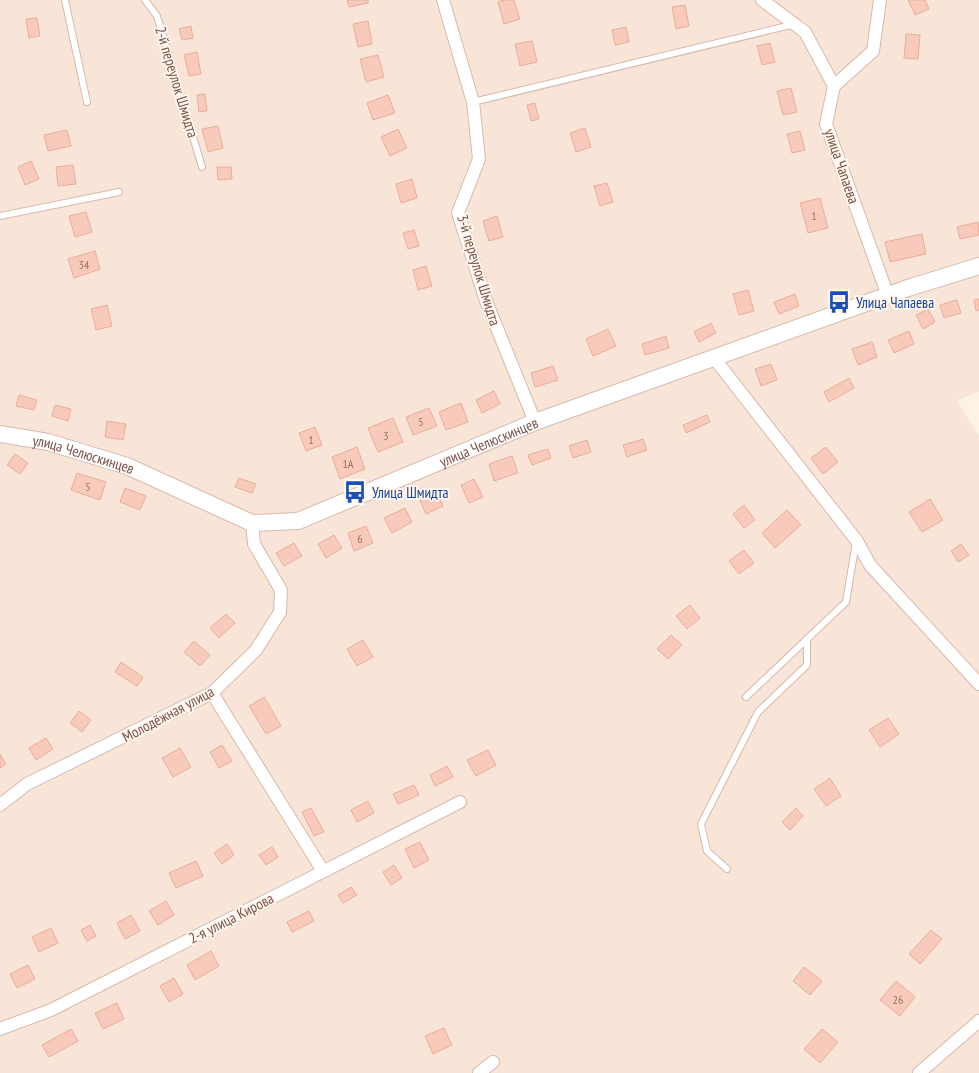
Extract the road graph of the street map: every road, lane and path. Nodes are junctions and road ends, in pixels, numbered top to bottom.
1 (65, 0) edge
2 (145, 0) edge
3 (443, 0) edge
4 (762, 0) edge
5 (880, 0) edge
6 (794, 24) junction
7 (834, 86) junction
8 (88, 102) dead end
9 (473, 102) junction
10 (202, 167) dead end
11 (119, 192) dead end
12 (0, 216) edge
13 (979, 266) edge
14 (888, 296) junction
15 (714, 358) junction
16 (535, 422) junction
17 (0, 434) edge
18 (252, 523) junction
19 (856, 541) junction
20 (807, 639) junction
21 (979, 684) edge
22 (212, 693) junction
23 (746, 697) dead end
24 (460, 802) dead end
25 (0, 805) edge
26 (727, 869) dead end
27 (323, 871) junction
28 (979, 1021) edge
29 (0, 1029) edge
30 (493, 1062) dead end
31 (479, 1073) edge
32 (919, 1073) edge

1 - 8 lane
2 - 10 lane, 2-й переулок Шмидта
3 - 9 street, 3-й переулок Шмидта
4 - 6 street
5 - 7 street
6 - 7 street
6 - 9 lane
7 - 14 street, улица Чапаева
9 - 16 street, 3-й переулок Шмидта
11 - 12 lane
13 - 14 street, улица Челюскинцев
14 - 15 street, улица Челюскинцев
15 - 16 street, улица Челюскинцев
15 - 19 street
16 - 18 street, улица Челюскинцев
17 - 18 street, улица Челюскинцев
18 - 22 street, Молодёжная улица
19 - 20 lane
19 - 21 street
20 - 23 lane
20 - 26 lane
22 - 25 street, Молодёжная улица
22 - 27 street
24 - 27 street, 2-я улица Кирова
27 - 29 street, 2-я улица Кирова
28 - 32 street
30 - 31 street

